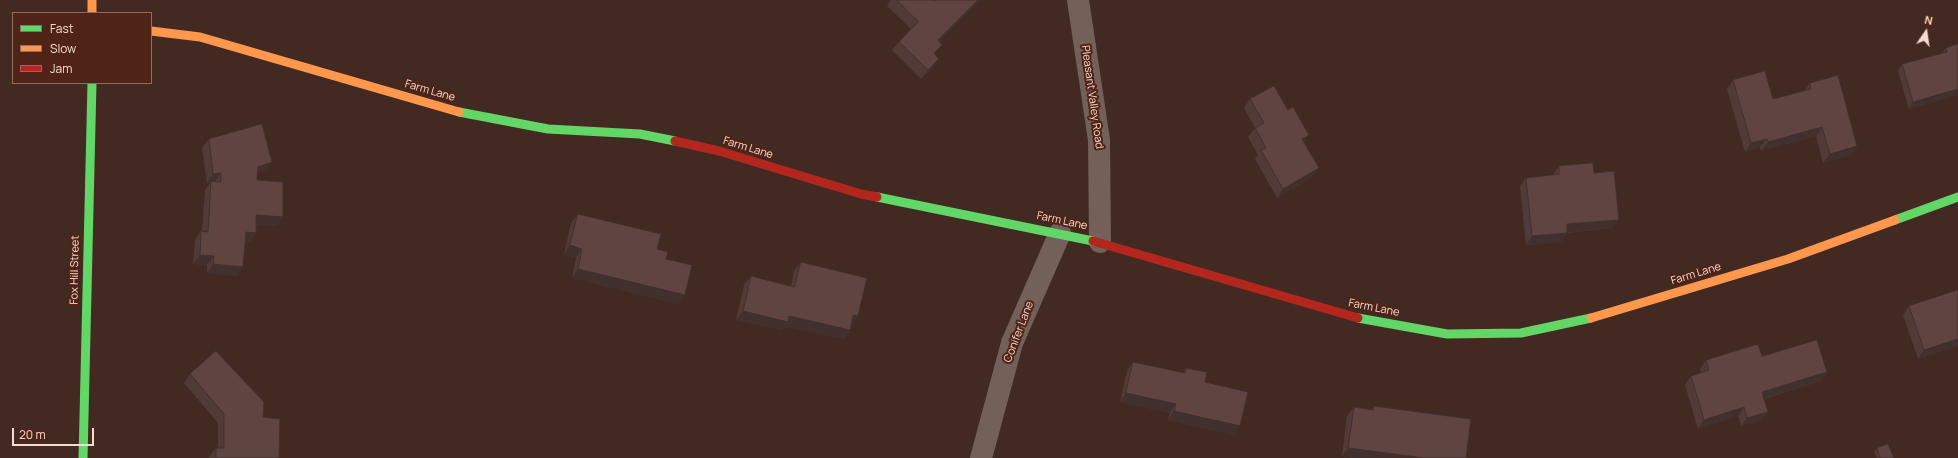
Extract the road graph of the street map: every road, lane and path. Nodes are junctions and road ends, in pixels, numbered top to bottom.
1 (92, 0) edge
2 (1078, 0) edge
3 (92, 12) edge
4 (152, 31) edge
5 (92, 84) edge
6 (1958, 197) edge
7 (1060, 233) junction
8 (1100, 242) junction
9 (83, 458) edge
10 (981, 458) edge

1 - 3 street
2 - 8 street, Pleasant Valley Road
4 - 7 street, Farm Lane
5 - 9 street, Fox Hill Street
6 - 8 street, Farm Lane
7 - 8 street, Farm Lane
7 - 10 street, Conifer Lane

